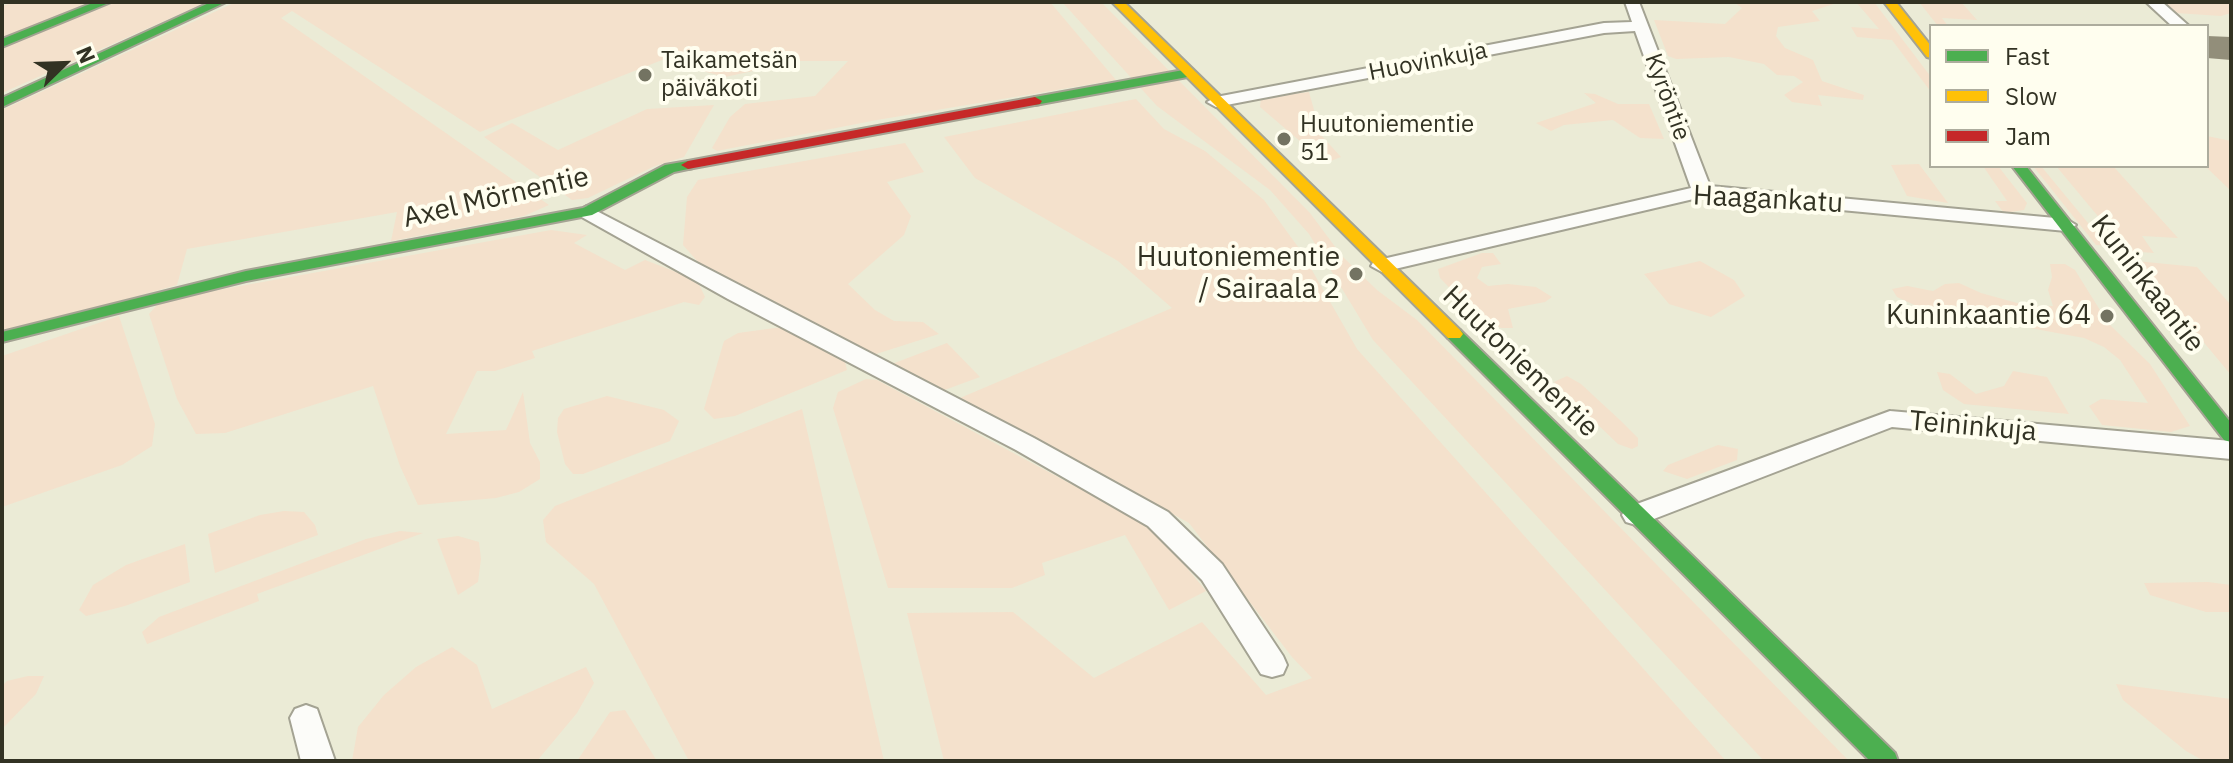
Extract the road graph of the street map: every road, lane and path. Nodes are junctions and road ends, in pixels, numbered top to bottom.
1 (105, 2) edge
2 (220, 2) edge
3 (1118, 2) edge
4 (1632, 2) edge
5 (1890, 2) edge
6 (2153, 2) edge
7 (2179, 24) edge
8 (1641, 26) junction
9 (2, 43) edge
10 (1929, 51) edge
11 (1189, 73) junction
12 (1216, 102) junction
13 (2, 103) edge
14 (2021, 168) edge
15 (1702, 191) junction
16 (587, 212) junction
17 (2066, 225) junction
18 (1382, 266) junction
19 (2, 337) edge
20 (2230, 436) edge
21 (1636, 515) junction
22 (1272, 665) dead end
23 (306, 718) dead end
24 (318, 761) edge
25 (1886, 761) edge

1 - 9 main road
2 - 13 main road
3 - 11 main road, Huutoniementie
4 - 8 street, Kyröntie
5 - 10 main road
6 - 7 street
8 - 12 street, Huovinkuja
8 - 15 street, Kyröntie
11 - 12 main road, Huutoniementie
11 - 16 main road, Axel Mörnentie
12 - 18 main road, Huutoniementie
14 - 17 main road, Kuninkaantie
15 - 17 street, Haagankatu
15 - 18 street, Haagankatu
16 - 19 main road, Axel Mörnentie
16 - 22 street
17 - 20 main road, Kuninkaantie
18 - 21 main road, Huutoniementie
20 - 21 street, Teininkuja
21 - 25 main road, Huutoniementie
23 - 24 street

